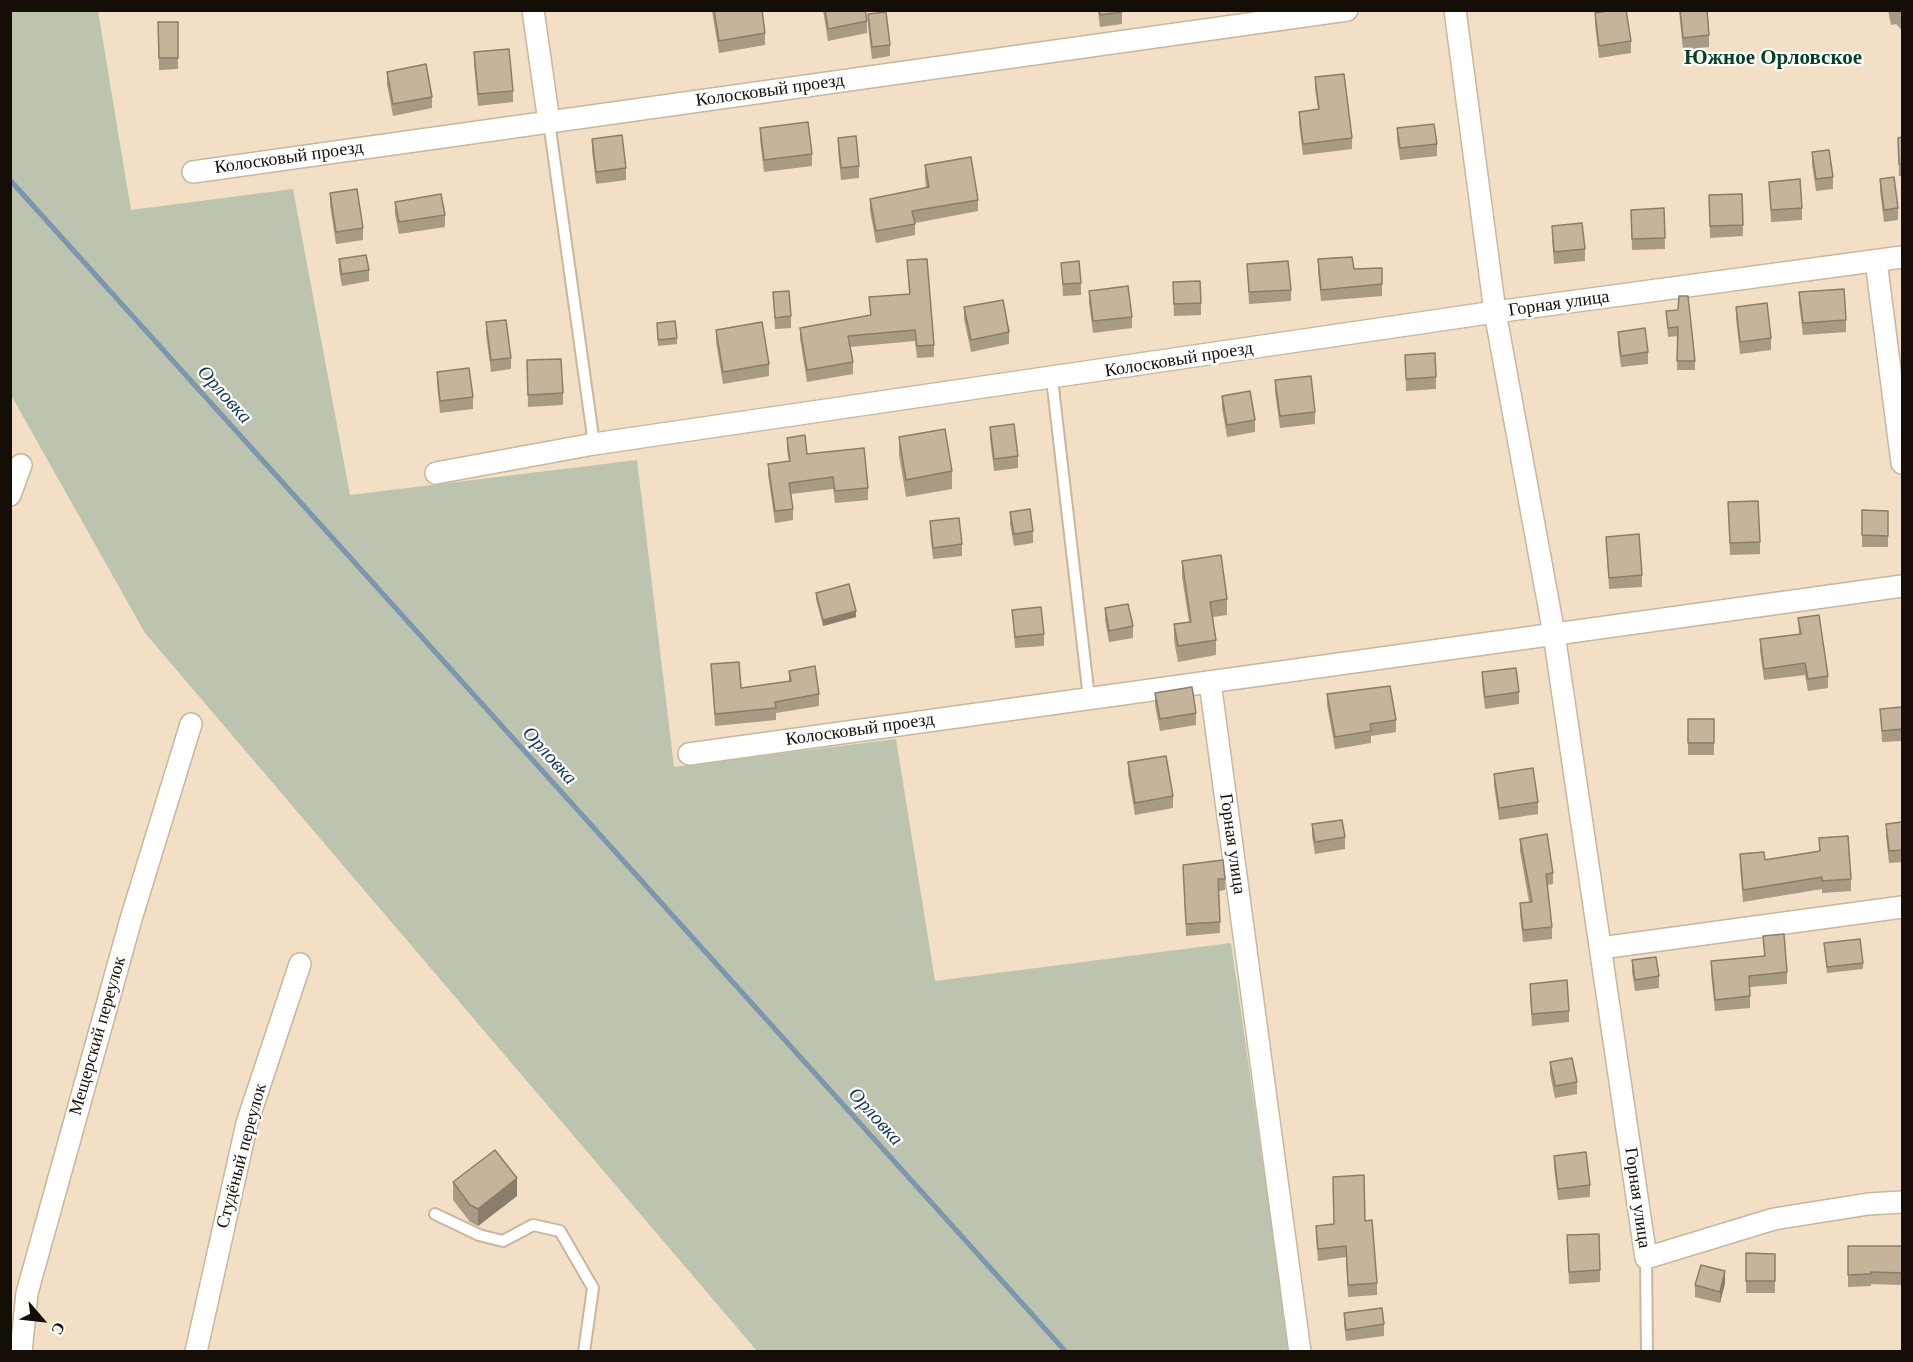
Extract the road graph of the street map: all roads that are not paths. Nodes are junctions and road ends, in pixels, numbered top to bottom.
1 (533, 10) edge
2 (1347, 10) edge
3 (1455, 10) edge
4 (549, 122) junction
5 (193, 172) dead end
6 (1902, 257) edge
7 (1876, 261) junction
8 (1495, 312) junction
9 (1052, 379) junction
10 (594, 444) junction
11 (1902, 463) edge
12 (21, 465) dead end
13 (436, 473) dead end
14 (10, 495) edge
15 (1902, 586) edge
16 (1554, 634) junction
17 (1210, 681) junction
18 (1089, 698) junction
19 (191, 724) dead end
20 (689, 754) dead end
21 (1902, 907) edge
22 (1601, 948) junction
23 (300, 964) dead end
24 (1902, 1202) edge
25 (435, 1214) dead end
26 (1646, 1258) junction
27 (21, 1352) edge
28 (196, 1352) edge
29 (584, 1352) edge
30 (1300, 1352) edge
31 (1647, 1352) edge

1 - 4 street
2 - 4 street, Колосковый проезд
3 - 8 street
4 - 5 street, Колосковый проезд
4 - 10 lane
6 - 7 street, Горная улица
7 - 8 street, Горная улица
7 - 11 street
8 - 9 street, Колосковый проезд
8 - 16 street, Горная улица
9 - 10 street, Колосковый проезд
9 - 18 lane
10 - 13 street, Колосковый проезд
12 - 14 street
15 - 16 street
16 - 17 street
16 - 22 street, Горная улица
17 - 18 street, Колосковый проезд
17 - 30 street, Горная улица
18 - 20 street, Колосковый проезд
19 - 27 street, Мещерский переулок
21 - 22 street
22 - 26 street, Горная улица
23 - 28 street, Студёный переулок
24 - 26 street, Горная улица
25 - 29 lane
26 - 31 lane

